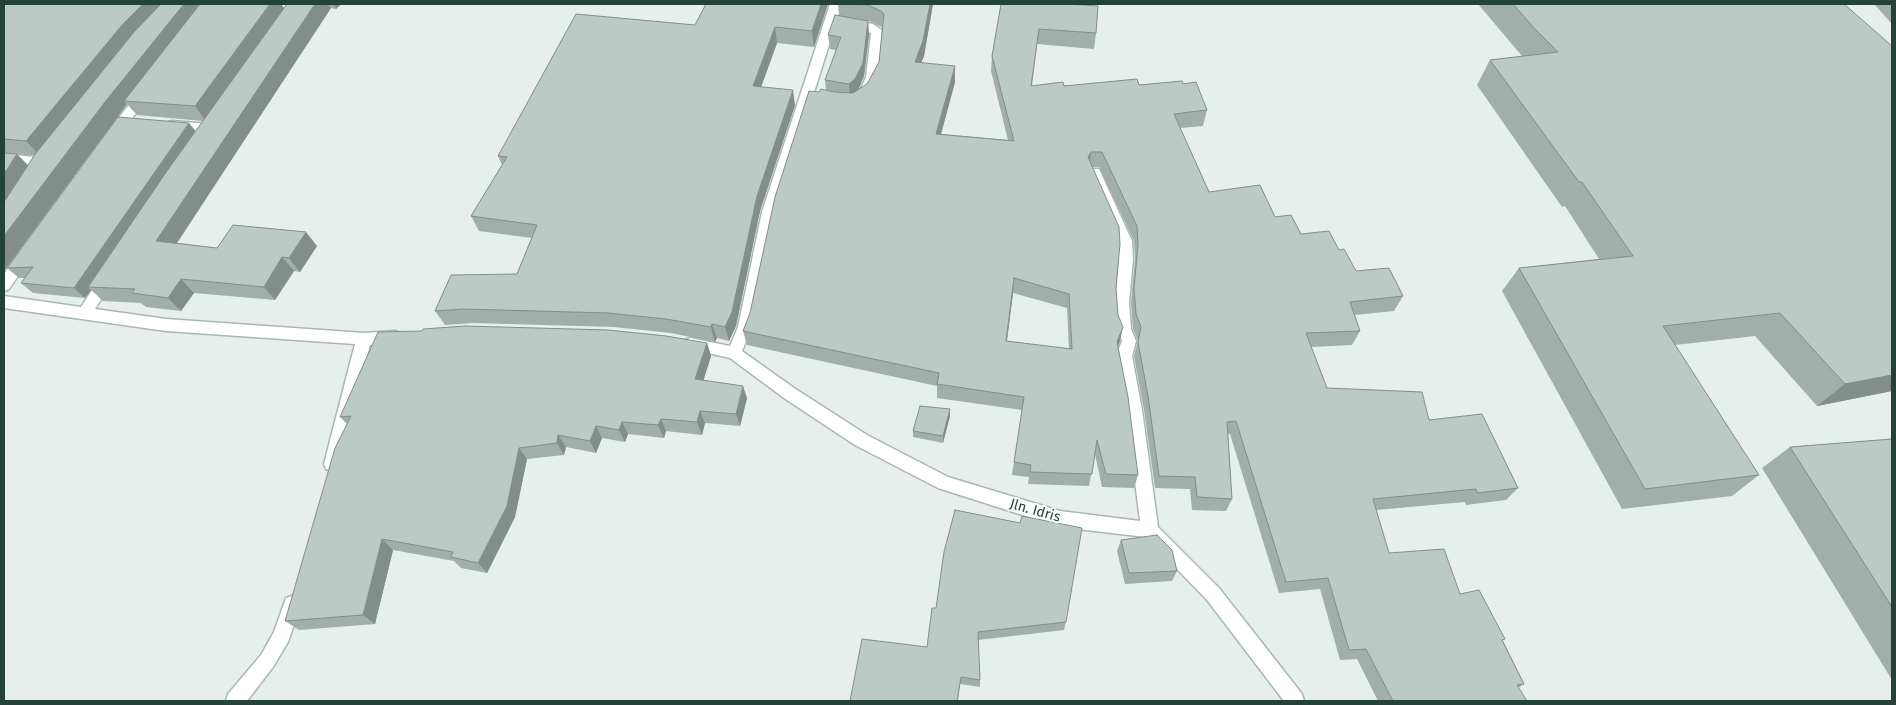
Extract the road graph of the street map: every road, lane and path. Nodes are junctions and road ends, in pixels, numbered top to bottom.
1 (274, 4) edge
2 (836, 4) edge
3 (832, 22) junction
4 (281, 29) edge
5 (153, 82) edge
6 (858, 99) edge
7 (220, 114) edge
8 (123, 121) junction
9 (140, 123) edge
10 (158, 124) edge
11 (210, 128) junction
12 (200, 142) edge
13 (106, 145) edge
14 (4, 159) edge
15 (44, 163) edge
16 (1094, 172) edge
17 (32, 246) edge
18 (113, 270) edge
19 (4, 285) edge
20 (4, 302) edge
21 (85, 313) junction
22 (405, 337) edge
23 (364, 339) junction
24 (680, 342) edge
25 (734, 353) junction
26 (327, 483) edge
27 (1150, 530) junction
28 (298, 586) edge
29 (235, 701) edge
30 (1295, 701) edge

1 - 4 street
2 - 3 street
3 - 6 street
3 - 25 street
5 - 8 street
7 - 11 street
8 - 9 street
8 - 13 street
10 - 11 street
11 - 12 street
14 - 15 street
16 - 27 street
17 - 19 street
18 - 21 street
20 - 21 street
21 - 23 street
22 - 23 street
23 - 26 street
24 - 25 street
25 - 27 street, Jln. Idris
27 - 30 street
28 - 29 street

